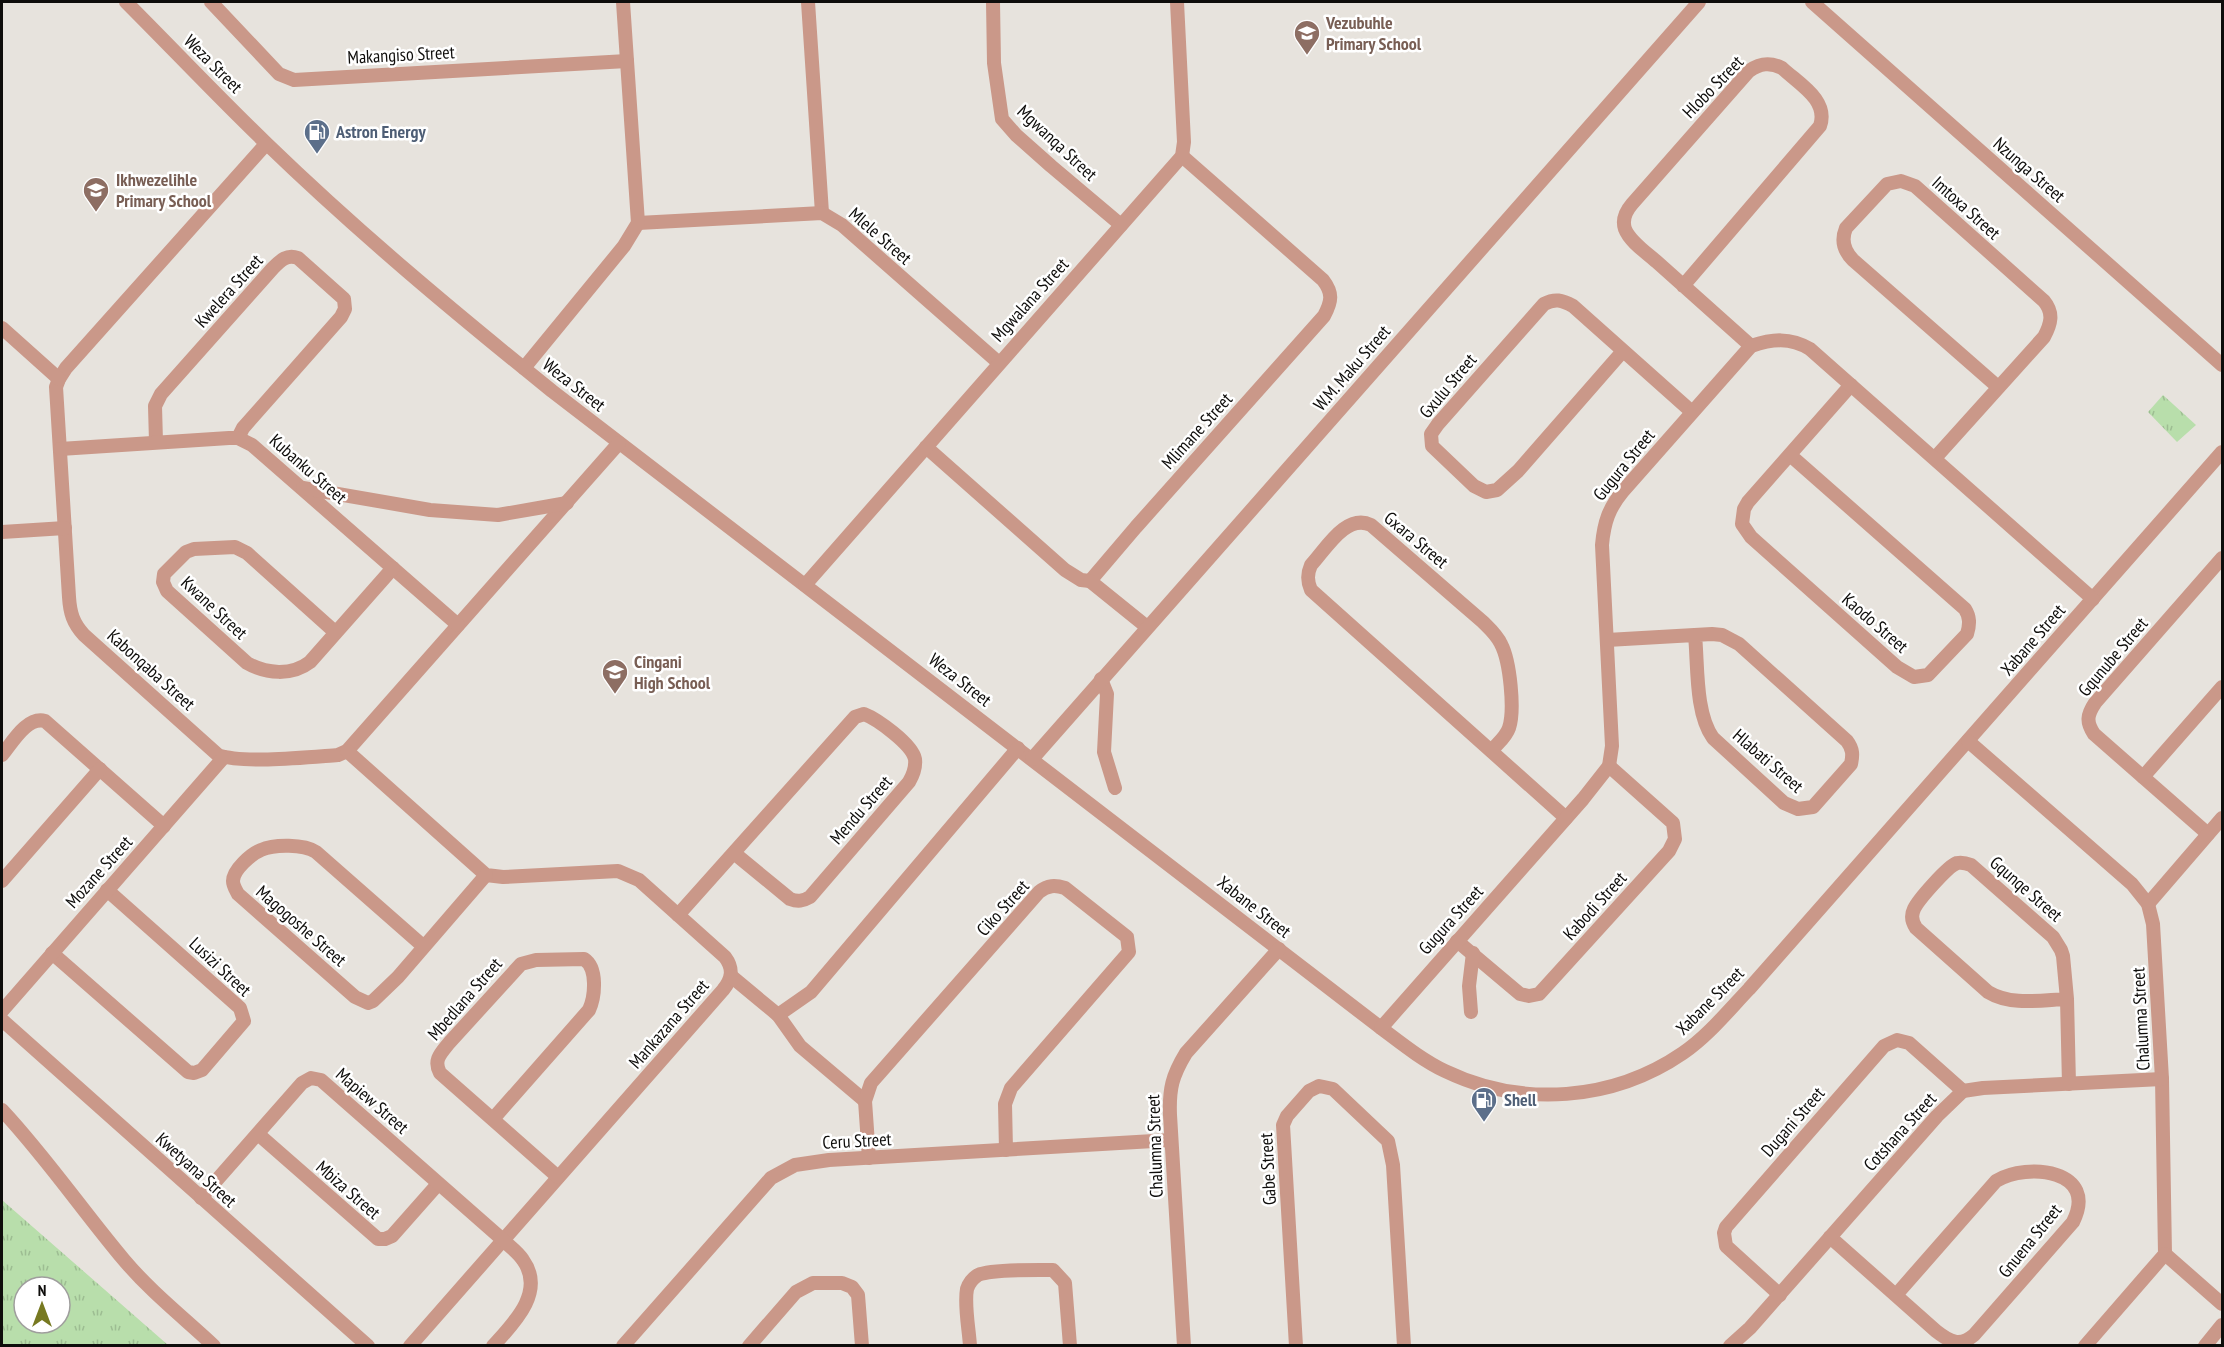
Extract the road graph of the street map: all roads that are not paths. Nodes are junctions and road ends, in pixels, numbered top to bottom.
1 (126, 2) edge
2 (211, 2) edge
3 (623, 2) edge
4 (808, 2) edge
5 (993, 2) edge
6 (1177, 2) edge
7 (1699, 2) edge
8 (1812, 2) edge
9 (627, 61) junction
10 (266, 144) junction
11 (1182, 156) junction
12 (822, 213) junction
13 (638, 223) junction
14 (1122, 225) junction
15 (1683, 286) junction
16 (2, 328) edge
17 (1751, 346) junction
18 (1623, 351) junction
19 (999, 363) junction
20 (2223, 364) edge
21 (524, 368) junction
22 (58, 379) junction
23 (1851, 385) junction
24 (1998, 387) junction
25 (1692, 412) junction
26 (238, 438) junction
27 (156, 442) junction
28 (619, 443) junction
29 (926, 447) junction
30 (60, 449) junction
31 (2223, 452) edge
32 (1790, 455) junction
33 (1935, 458) junction
34 (303, 488) junction
35 (567, 502) junction
36 (65, 528) junction
37 (2, 532) edge
38 (2223, 558) edge
39 (393, 568) junction
40 (1090, 581) junction
41 (805, 585) junction
42 (2093, 599) junction
43 (458, 625) junction
44 (1147, 627) junction
45 (336, 632) junction
46 (1695, 635) junction
47 (1607, 640) junction
48 (1101, 679) junction
49 (2223, 687) edge
50 (1968, 741) junction
51 (1018, 748) junction
52 (1492, 750) junction
53 (347, 751) junction
54 (2, 755) edge
55 (224, 757) junction
56 (1032, 759) junction
57 (1609, 766) junction
58 (100, 769) junction
59 (2143, 777) junction
60 (1115, 788) dead end
61 (1566, 818) junction
62 (2223, 818) edge
63 (165, 826) junction
64 (2208, 834) junction
65 (734, 853) junction
66 (486, 875) junction
67 (2, 881) edge
68 (107, 890) junction
69 (2148, 904) junction
70 (678, 915) junction
71 (1457, 941) junction
72 (423, 946) junction
73 (1279, 949) junction
74 (52, 953) junction
75 (1472, 953) junction
76 (731, 976) junction
77 (2067, 999) junction
78 (2, 1011) edge
79 (1471, 1012) dead end
80 (778, 1015) junction
81 (2, 1020) edge
82 (1381, 1028) junction
83 (2162, 1079) junction
84 (2069, 1084) junction
85 (1963, 1091) junction
86 (865, 1101) junction
87 (2, 1110) edge
88 (493, 1119) junction
89 (258, 1134) junction
90 (1171, 1140) junction
91 (1006, 1150) junction
92 (869, 1158) junction
93 (558, 1177) junction
94 (438, 1184) junction
95 (201, 1198) junction
96 (1830, 1237) junction
97 (503, 1239) junction
98 (2165, 1254) junction
99 (1780, 1295) junction
100 (1896, 1295) junction
101 (2223, 1304) edge
102 (2223, 1325) edge
103 (214, 1346) edge
104 (368, 1346) edge
105 (411, 1346) edge
106 (493, 1346) edge
107 (623, 1346) edge
108 (749, 1346) edge
109 (862, 1346) edge
110 (970, 1346) edge
111 (1070, 1346) edge
112 (1184, 1346) edge
113 (1296, 1346) edge
114 (1404, 1346) edge
115 (1730, 1346) edge
116 (2085, 1346) edge
117 (2205, 1346) edge

1 - 10 street, Weza Street
2 - 9 street, Makangiso Street
3 - 9 street
4 - 12 street
5 - 14 street, Mgwanqa Street
6 - 11 street
7 - 44 street, W.M. Maku Street
8 - 20 street, Nzunga Street
9 - 13 street
10 - 21 street, Weza Street
10 - 22 street
11 - 14 street, Mgwalana Street
11 - 40 street, Mlimane Street
12 - 13 street, Mlele Street
12 - 19 street, Mlele Street
13 - 21 street
14 - 19 street, Mgwalana Street
15 - 15 street, Hlobo Street
15 - 17 street, Hlobo Street
16 - 22 street
17 - 23 street
17 - 25 street, Gugura Street
18 - 18 street, Gxulu Street
18 - 25 street, Gxulu Street
19 - 29 street, Mgwalana Street
21 - 28 street, Weza Street
22 - 30 street, Kabonqaba Street
23 - 32 street, Kaodo Street
23 - 33 street
24 - 24 street, Imtoxa Street
24 - 33 street, Imtoxa Street
25 - 47 street, Gugura Street
26 - 27 street
26 - 27 street, Kwelera Street
26 - 34 street, Kubanku Street
27 - 30 street
28 - 35 street
28 - 41 street, Weza Street
29 - 40 street
29 - 41 street, Mgwalana Street
30 - 36 street, Kabonqaba Street
31 - 42 street, Xabane Street
32 - 32 street, Kaodo Street
33 - 42 street
34 - 35 street
34 - 39 street, Kubanku Street
35 - 43 street
36 - 37 street
36 - 55 street, Kabonqaba Street
38 - 59 street, Gqunube Street
39 - 43 street, Kubanku Street
39 - 45 street, Kwane Street
40 - 44 street
41 - 51 street, Weza Street
42 - 50 street, Xabane Street
43 - 53 street
44 - 48 street, W.M. Maku Street
45 - 45 street, Kwane Street
46 - 46 street, Hlabati Street
46 - 47 street, Hlabati Street
47 - 57 street, Gugura Street
48 - 56 street, W.M. Maku Street
48 - 60 street
49 - 59 street
50 - 69 street, Chalumna Street
50 - 82 street, Xabane Street
51 - 56 street, Weza Street
51 - 80 street
52 - 52 street, Gxara Street
52 - 61 street, Gxara Street
53 - 55 street
53 - 66 street
54 - 58 street
55 - 63 street, Mozane Street
56 - 73 street, Xabane Street
57 - 61 street, Gugura Street
57 - 75 street, Kabodi Street
58 - 63 street
58 - 67 street
59 - 64 street, Gqunube Street
61 - 71 street, Gugura Street
62 - 64 street
63 - 68 street, Mozane Street
64 - 69 street
65 - 65 street, Mendu Street
65 - 70 street, Mendu Street
66 - 70 street, Mankazana Street
66 - 72 street, Magogoshe Street
68 - 74 street, Mozane Street
68 - 74 street, Lusizi Street
69 - 83 street, Chalumna Street
70 - 76 street, Mankazana Street
71 - 75 street, Kabodi Street
71 - 82 street, Gugura Street
72 - 72 street, Magogoshe Street
73 - 82 street, Xabane Street
73 - 90 street, Chalumna Street
74 - 78 street, Mozane Street
75 - 79 street
76 - 80 street
76 - 93 street, Mankazana Street
77 - 77 street, Gqunqe Street
77 - 84 street, Gqunqe Street
80 - 86 street
81 - 95 street, Kwetyana Street
83 - 84 street, Cotshana Street
83 - 98 street, Chalumna Street
84 - 85 street, Cotshana Street
85 - 96 street, Cotshana Street
85 - 99 street, Dugani Street
86 - 91 street, Ciko Street
86 - 92 street, Ciko Street
87 - 103 street
88 - 88 street, Mbedlana Street
88 - 93 street, Mbedlana Street
89 - 94 street, Mbiza Street
89 - 94 street, Mapiew Street
89 - 95 street, Mapiew Street
90 - 91 street, Ceru Street
90 - 112 street, Chalumna Street
91 - 92 street, Ceru Street
92 - 107 street, Ceru Street
93 - 97 street, Mankazana Street
94 - 97 street, Mapiew Street
95 - 104 street, Kwetyana Street
96 - 99 street, Cotshana Street
96 - 100 street, Gnuena Street
97 - 105 street, Mankazana Street
97 - 106 street, Mapiew Street
98 - 101 street
98 - 116 street
99 - 115 street, Cotshana Street
100 - 100 street, Gnuena Street
102 - 117 street
108 - 109 street
110 - 111 street
113 - 114 street, Gabe Street

